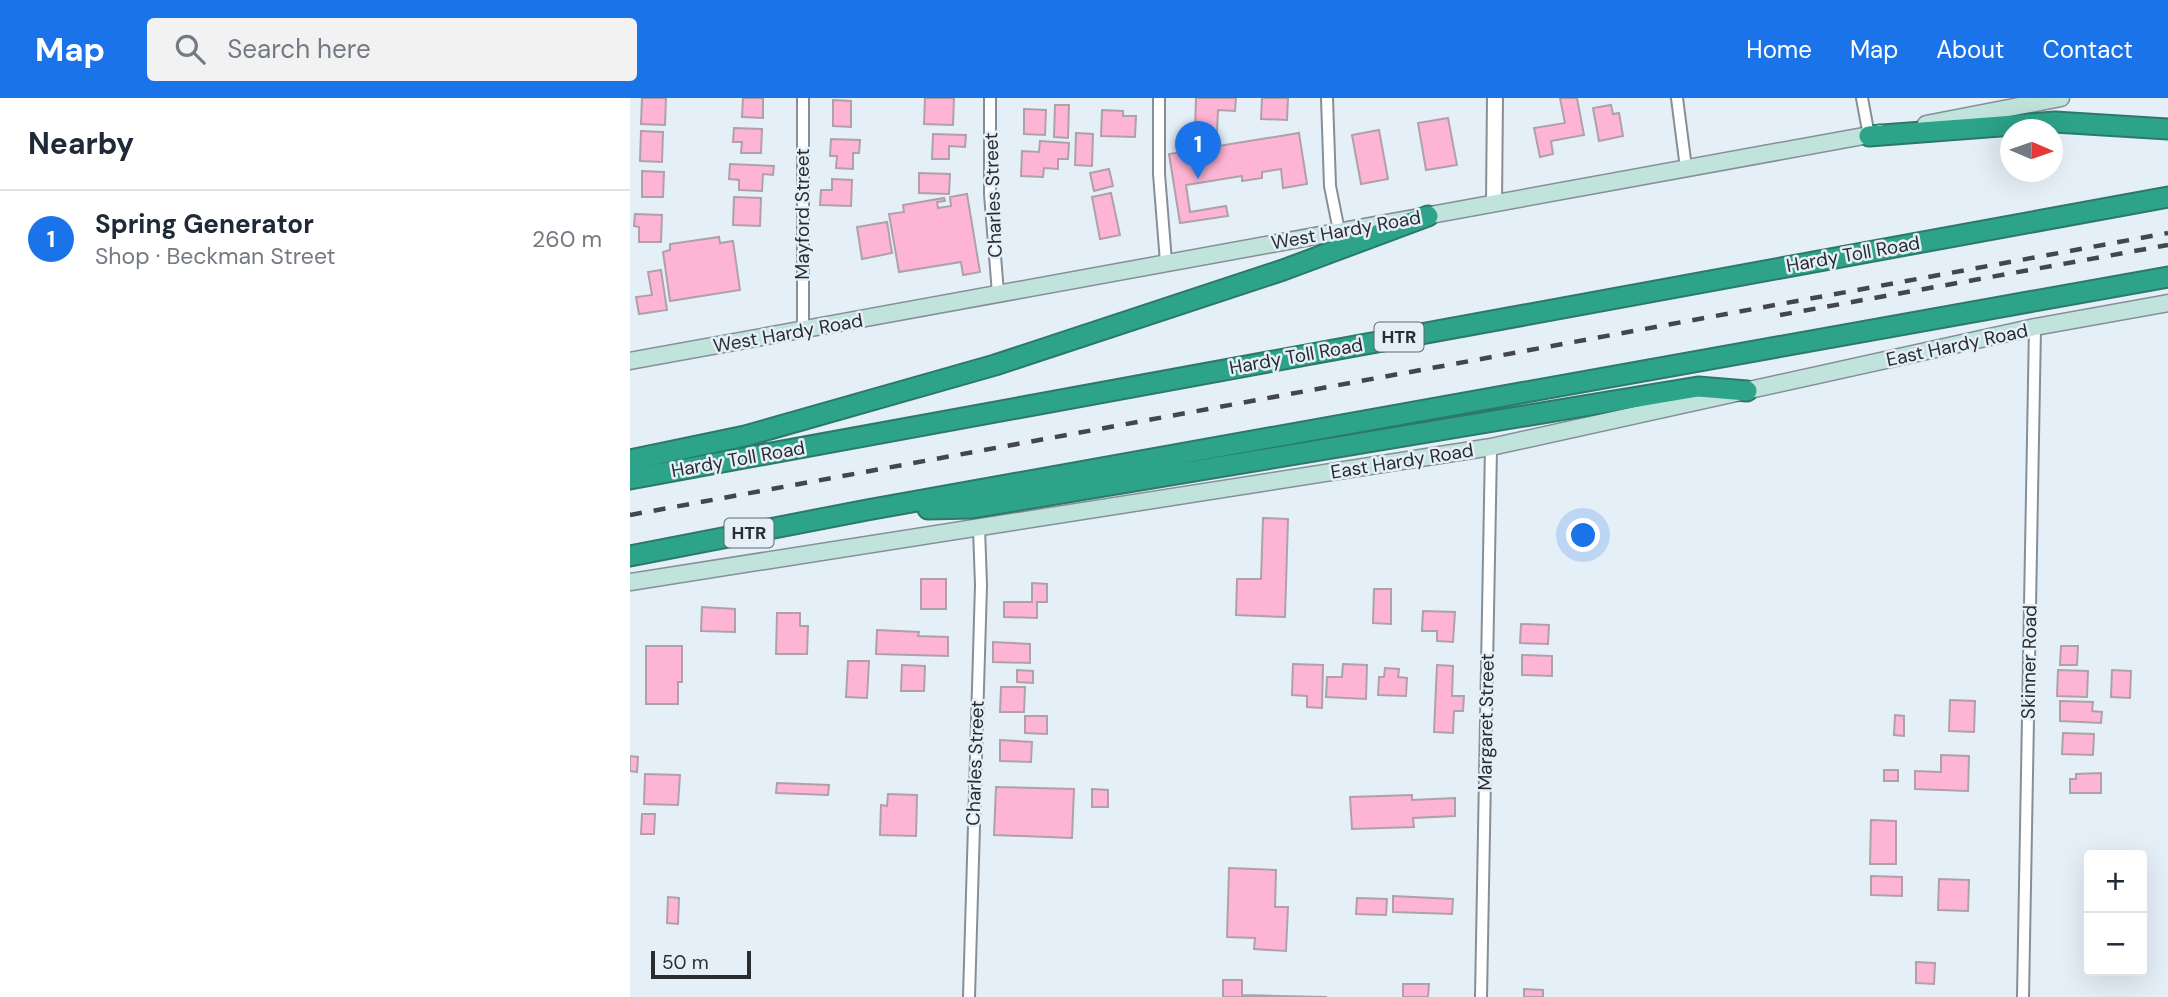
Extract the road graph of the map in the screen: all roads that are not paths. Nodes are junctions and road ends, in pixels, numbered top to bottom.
1 (803, 98) edge
2 (990, 98) edge
3 (1159, 98) edge
4 (1327, 98) edge
5 (1495, 98) edge
6 (1677, 98) edge
7 (1862, 98) edge
8 (2058, 98) edge
9 (2168, 129) edge
10 (1868, 135) junction
11 (1686, 168) junction
12 (2168, 197) edge
13 (1494, 203) junction
14 (1428, 216) junction
15 (1339, 231) junction
16 (1166, 262) junction
17 (2168, 277) edge
18 (998, 293) junction
19 (2168, 303) edge
20 (2035, 327) junction
21 (803, 331) junction
22 (630, 361) edge
23 (1747, 391) junction
24 (1491, 447) junction
25 (630, 460) edge
26 (630, 479) edge
27 (867, 510) junction
28 (979, 528) junction
29 (630, 556) edge
30 (630, 582) edge
31 (969, 997) edge
32 (1481, 997) edge
33 (2023, 997) edge

1 - 21 street, Mayford Street
2 - 18 street, Charles Street
3 - 16 street
4 - 15 street
5 - 13 street
6 - 11 street
7 - 10 street
8 - 10 main road, West Hardy Road
9 - 10 highway
10 - 11 main road, West Hardy Road
11 - 13 main road, West Hardy Road
12 - 26 highway, Hardy Toll Road / HTR
13 - 14 main road, West Hardy Road
14 - 15 main road, West Hardy Road
14 - 25 highway
15 - 16 main road, West Hardy Road
16 - 18 main road, West Hardy Road
17 - 27 highway, HTR
18 - 21 main road, West Hardy Road
19 - 20 main road, East Hardy Road
20 - 23 main road, East Hardy Road
20 - 33 street, Skinner Road
21 - 22 main road, West Hardy Road
23 - 24 main road, East Hardy Road
23 - 27 highway
24 - 28 main road, East Hardy Road
24 - 32 street, Margaret Street
27 - 29 highway, HTR
28 - 30 main road, East Hardy Road
28 - 31 street, Charles Street

